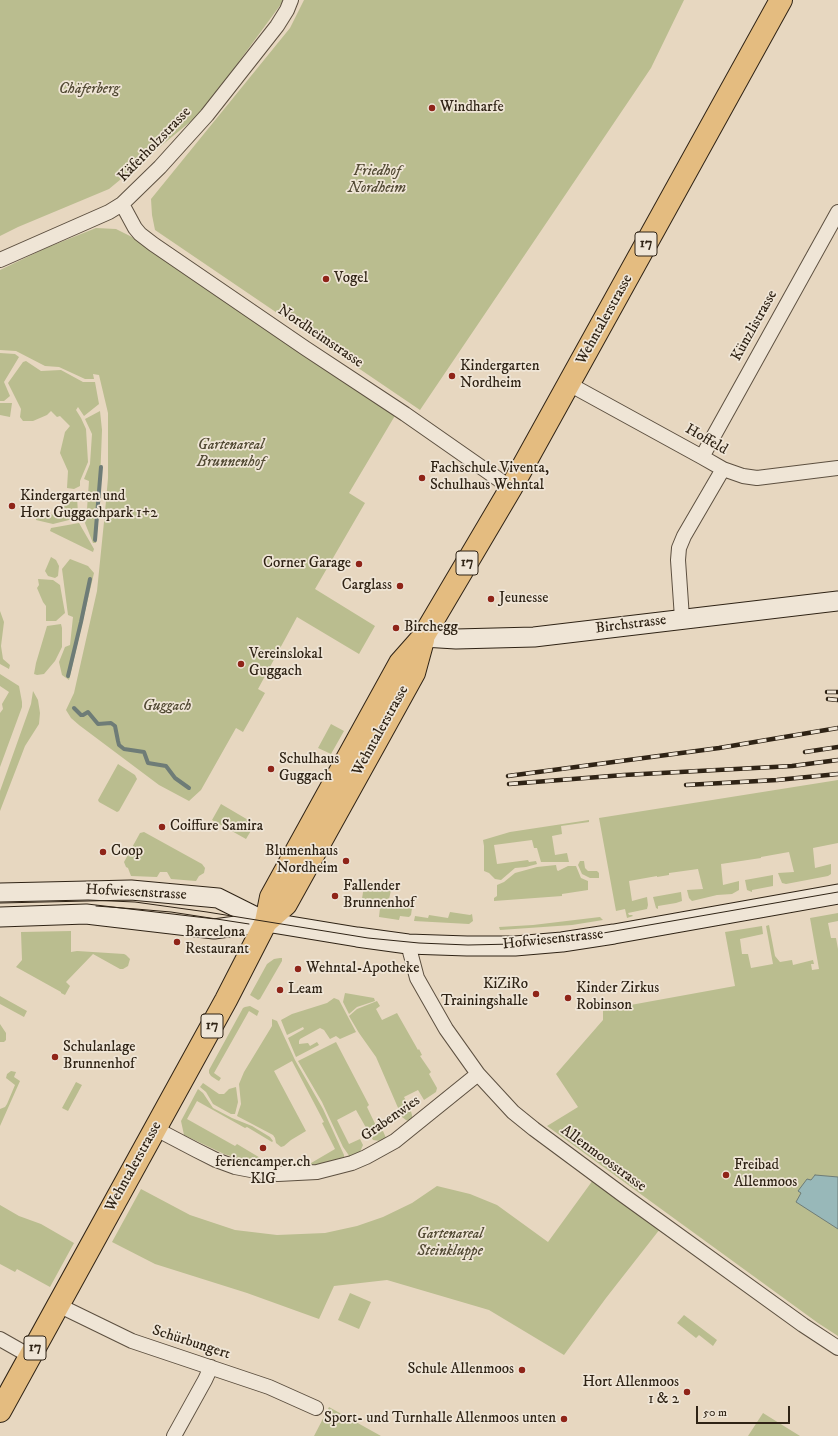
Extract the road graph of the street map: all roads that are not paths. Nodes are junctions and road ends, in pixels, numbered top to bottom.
1 (291, 0) edge
2 (781, 0) edge
3 (122, 204) junction
4 (838, 212) edge
5 (7, 254) edge
6 (569, 384) junction
7 (702, 456) junction
8 (838, 468) edge
9 (723, 469) junction
10 (511, 488) junction
11 (838, 601) edge
12 (682, 618) junction
13 (423, 637) junction
14 (0, 893) edge
15 (838, 894) edge
16 (0, 917) edge
17 (266, 922) junction
18 (408, 944) junction
19 (478, 1074) junction
20 (156, 1128) junction
21 (58, 1305) junction
22 (0, 1339) edge
23 (838, 1348) edge
24 (30, 1356) junction
25 (211, 1367) junction
26 (316, 1408) dead end
27 (0, 1411) edge
28 (174, 1436) edge

1 - 3 street, Käferholzstrasse
2 - 6 main road, Wehntalerstrasse / 17
3 - 5 street, Käferholzstrasse
3 - 10 street, Nordheimstrasse
4 - 7 street, Künzlistrasse
6 - 7 street, Hoffeld
6 - 10 main road, Wehntalerstrasse / 17
7 - 9 street, Hoffeld
8 - 9 street, Hoffeld
9 - 12 street
10 - 13 main road, Wehntalerstrasse / 17
11 - 12 street, Birchstrasse
12 - 13 street, Birchstrasse
13 - 17 main road, Wehntalerstrasse / 17
14 - 17 street, Hofwiesenstrasse
15 - 18 street, Hofwiesenstrasse
16 - 17 street, Hofwiesenstrasse
17 - 18 street, Hofwiesenstrasse
17 - 20 main road, Wehntalerstrasse / 17
18 - 19 street, Allenmoosstrasse
19 - 20 street, Grabenwies
19 - 23 street, Allenmoosstrasse
20 - 21 main road, Wehntalerstrasse / 17
21 - 24 main road, Wehntalerstrasse / 17
21 - 25 street, Schürbungert
22 - 24 street
24 - 27 main road, Wehntalerstrasse / 17
25 - 26 street, Schürbungert
25 - 28 street

